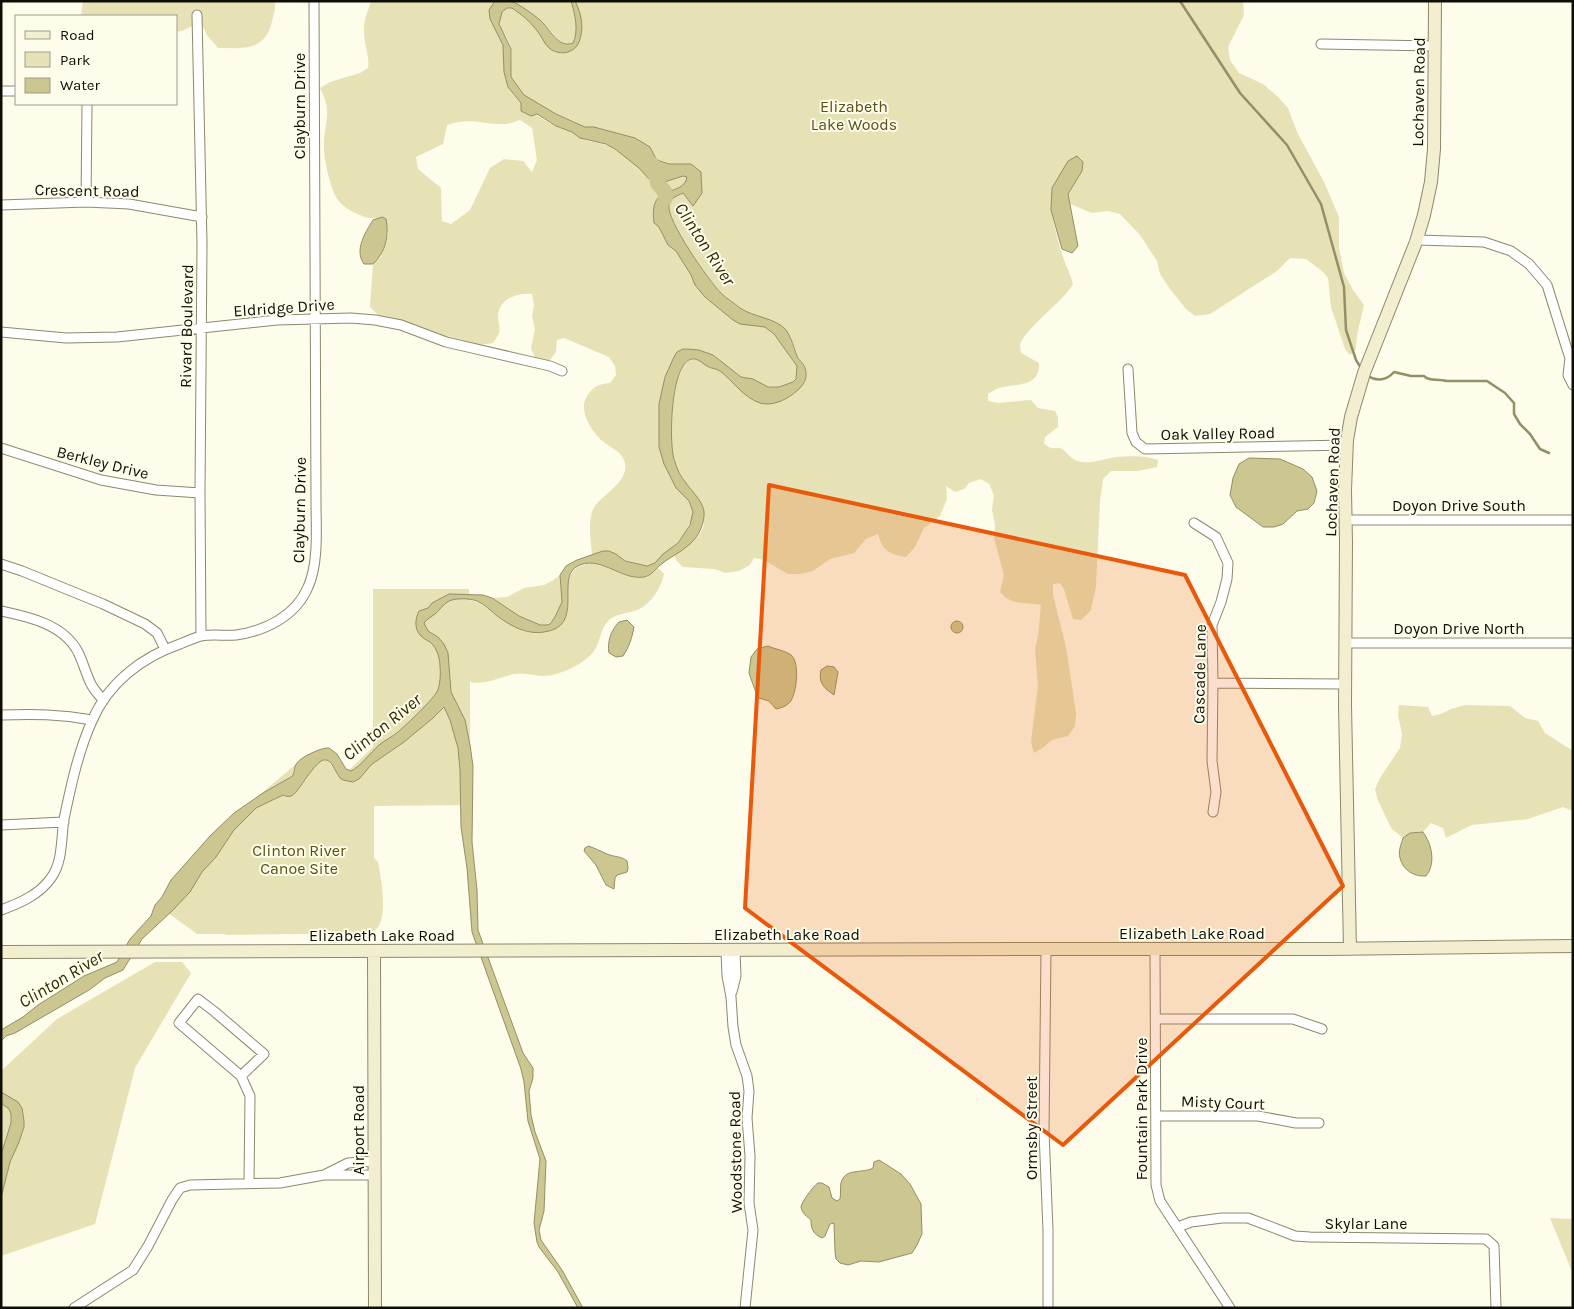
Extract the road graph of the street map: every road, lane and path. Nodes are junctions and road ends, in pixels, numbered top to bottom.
1 (314, 1) edge
2 (1435, 1) edge
3 (197, 15) dead end
4 (1322, 44) dead end
5 (1435, 46) junction
6 (1, 91) edge
7 (15, 91) edge
8 (87, 105) edge
9 (86, 202) junction
10 (1, 205) edge
11 (202, 217) junction
12 (1417, 240) junction
13 (314, 318) junction
14 (201, 329) junction
15 (1, 332) edge
16 (1571, 359) edge
17 (1128, 369) dead end
18 (562, 371) dead end
19 (1573, 385) edge
20 (1347, 445) junction
21 (1, 448) edge
22 (200, 493) junction
23 (1346, 520) junction
24 (1573, 520) edge
25 (1194, 523) dead end
26 (1, 564) edge
27 (1, 611) edge
28 (201, 636) junction
29 (1573, 642) edge
30 (1346, 643) junction
31 (166, 649) junction
32 (1214, 683) junction
33 (1346, 684) junction
34 (103, 700) junction
35 (1, 715) edge
36 (92, 720) junction
37 (1213, 812) dead end
38 (64, 822) junction
39 (1, 825) edge
40 (1, 910) edge
41 (1573, 946) edge
42 (1046, 949) junction
43 (1350, 949) junction
44 (1155, 950) junction
45 (374, 951) junction
46 (731, 951) junction
47 (1, 952) edge
48 (1156, 1019) junction
49 (1322, 1029) dead end
50 (241, 1076) junction
51 (1156, 1116) junction
52 (1319, 1123) dead end
53 (375, 1162) junction
54 (324, 1175) junction
55 (375, 1175) junction
56 (249, 1183) junction
57 (1178, 1227) junction
58 (74, 1308) edge
59 (375, 1308) edge
60 (745, 1308) edge
61 (1048, 1308) edge
62 (1230, 1308) edge
63 (1496, 1308) edge

1 - 13 street, Clayburn Drive
2 - 5 street, Lochaven Road
3 - 11 street, Rivard Boulevard
4 - 5 street
5 - 12 street, Lochaven Road
6 - 7 street
8 - 9 street
9 - 10 street, Crescent Road
9 - 11 street, Crescent Road
11 - 14 street, Rivard Boulevard
12 - 16 street
12 - 20 street, Lochaven Road
13 - 14 street, Eldridge Drive
13 - 18 street, Eldridge Drive
13 - 28 street, Clayburn Drive
14 - 15 street, Eldridge Drive
14 - 22 street, Rivard Boulevard
16 - 19 street
17 - 20 street, Oak Valley Road
20 - 23 street, Lochaven Road
21 - 22 street, Berkley Drive
22 - 28 street, Rivard Boulevard
23 - 24 street, Doyon Drive South
23 - 30 street, Lochaven Road
25 - 32 street, Cascade Lane
26 - 31 street
27 - 34 street
28 - 31 street, Clayburn Drive
29 - 30 street, Doyon Drive North
30 - 33 street, Lochaven Road
31 - 34 street, Clayburn Drive
32 - 33 street
32 - 37 street, Cascade Lane
33 - 43 street, Lochaven Road
34 - 36 street, Clayburn Drive
35 - 36 street
36 - 38 street, Clayburn Drive
38 - 39 street
38 - 40 street, Clayburn Drive
41 - 43 street, Elizabeth Lake Road
42 - 44 street, Elizabeth Lake Road
42 - 46 street, Elizabeth Lake Road
42 - 61 street, Ormsby Street
43 - 44 street, Elizabeth Lake Road
44 - 48 street, Fountain Park Drive
45 - 46 street, Elizabeth Lake Road
45 - 47 street, Elizabeth Lake Road
45 - 53 street, Airport Road
46 - 60 street, Woodstone Road
48 - 49 street
48 - 51 street, Fountain Park Drive
50 - 50 street
50 - 56 street
51 - 52 street, Misty Court
51 - 57 street, Fountain Park Drive
53 - 54 street
53 - 55 street, Airport Road
54 - 55 street
54 - 56 street
55 - 59 street, Airport Road
56 - 58 street
57 - 62 street, Fountain Park Drive
57 - 63 street, Skylar Lane

